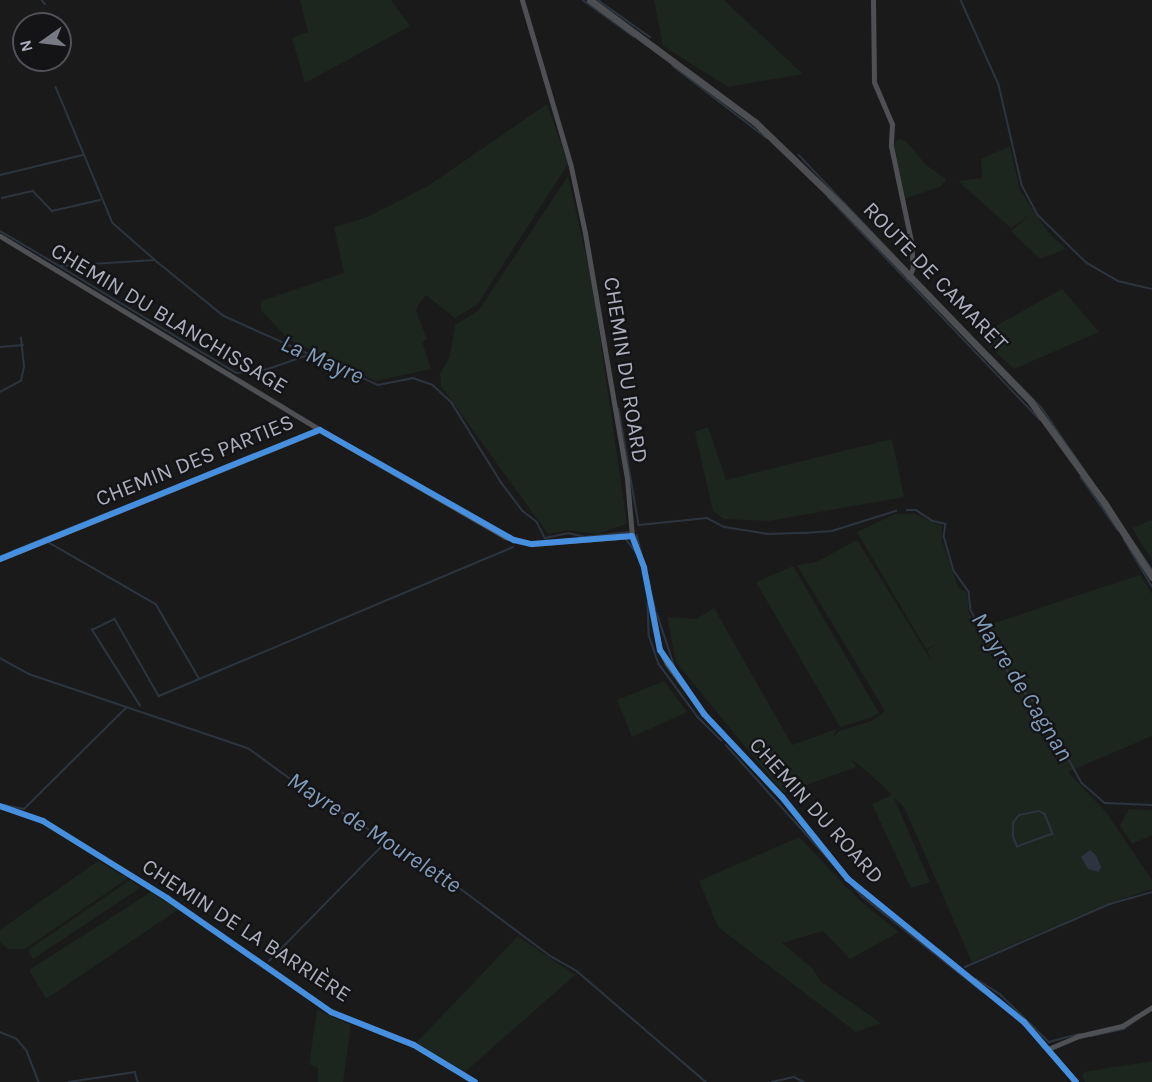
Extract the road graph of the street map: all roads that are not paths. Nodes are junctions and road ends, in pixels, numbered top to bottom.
1 (522, 0) edge
2 (590, 0) edge
3 (873, 0) edge
4 (0, 236) edge
5 (909, 277) junction
6 (320, 430) junction
7 (632, 536) junction
8 (0, 559) edge
9 (1152, 577) edge
10 (0, 806) edge
11 (1152, 1007) edge
12 (1048, 1048) junction
13 (475, 1082) edge
14 (1076, 1082) edge

1 - 7 street, CHEMIN DU ROARD
2 - 5 main road, ROUTE DE CAMARET
3 - 5 street
4 - 6 street, CHEMIN DU BLANCHISSAGE
5 - 9 main road, ROUTE DE CAMARET
6 - 7 street, CHEMIN DES PARTIES
6 - 8 street, CHEMIN DES PARTIES
7 - 12 street, CHEMIN DU ROARD
10 - 13 street, CHEMIN DE LA BARRIÈRE
11 - 12 street
12 - 14 street, CHEMIN DU ROARD

